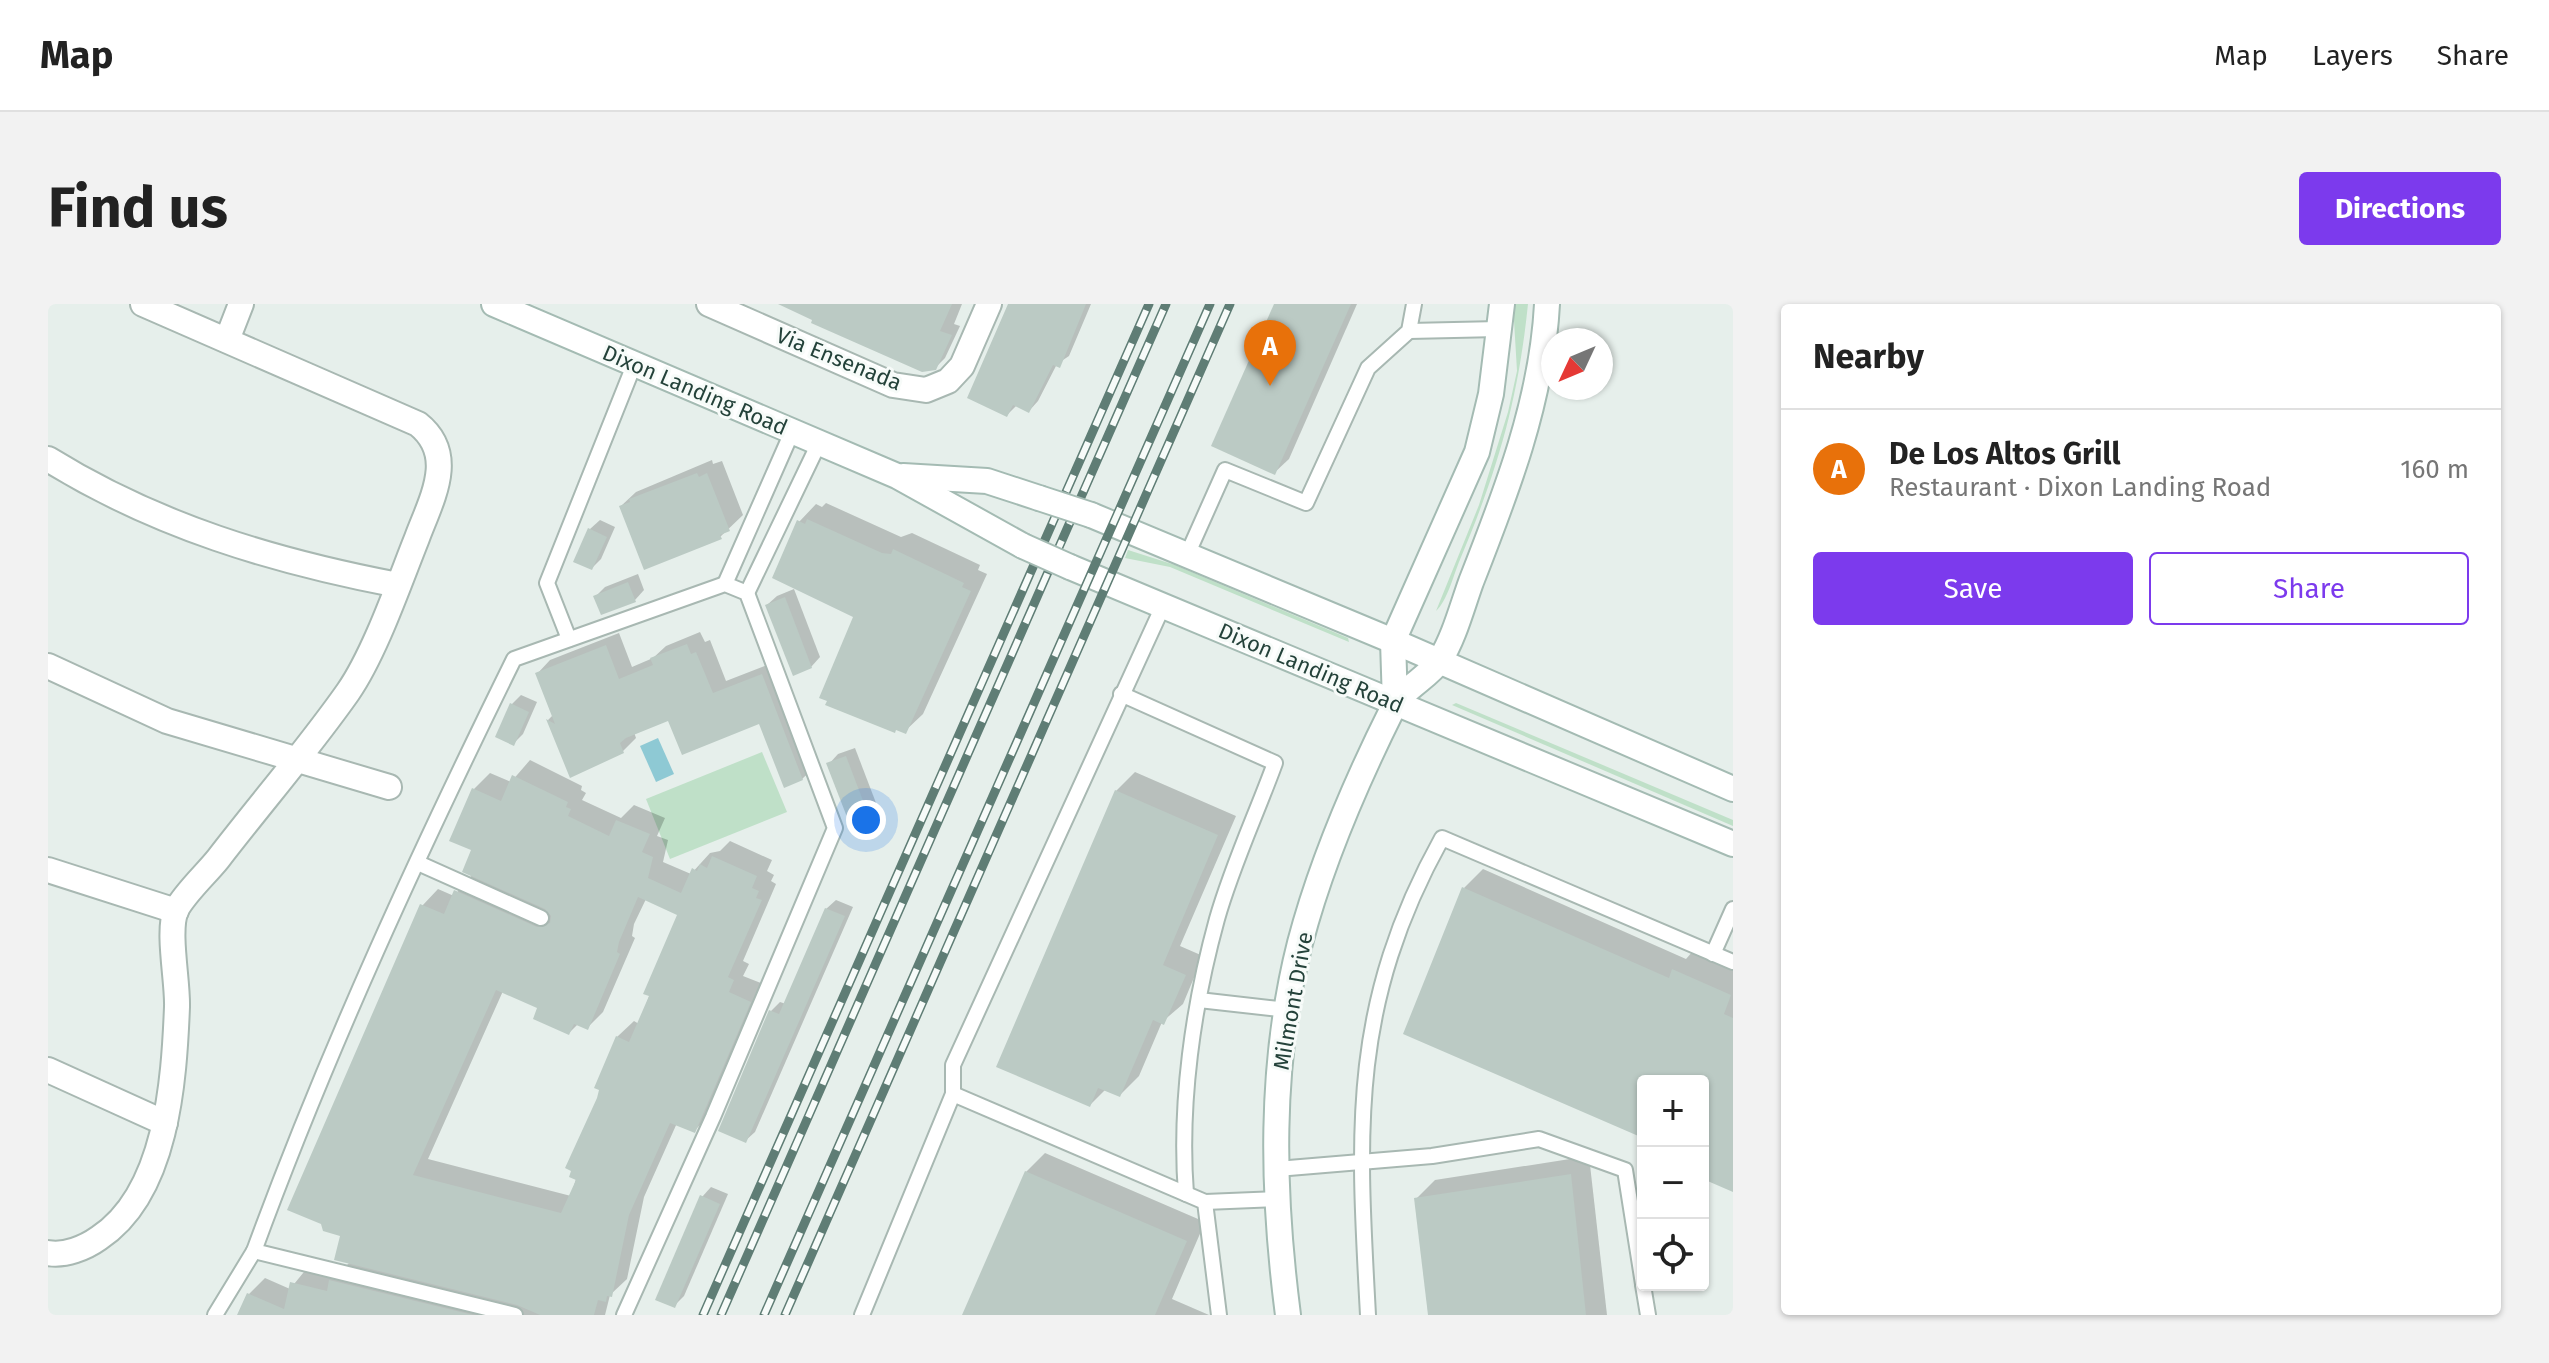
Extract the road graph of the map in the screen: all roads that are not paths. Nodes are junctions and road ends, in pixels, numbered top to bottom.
1 (143, 304) edge
2 (241, 304) edge
3 (494, 304) edge
4 (709, 304) edge
5 (989, 304) edge
6 (1414, 304) edge
7 (1502, 304) edge
8 (1547, 304) edge
9 (1499, 329) junction
10 (1409, 331) junction
11 (227, 340) junction
12 (634, 365) junction
13 (792, 432) junction
14 (819, 443) junction
15 (48, 459) edge
16 (897, 476) junction
17 (1188, 553) junction
18 (725, 584) junction
19 (398, 585) junction
20 (747, 593) junction
21 (1163, 606) junction
22 (569, 639) junction
23 (1393, 641) junction
24 (1439, 661) junction
25 (48, 666) edge
26 (1121, 694) junction
27 (1395, 703) junction
28 (297, 758) junction
29 (389, 787) dead end
30 (1733, 789) edge
31 (1733, 844) edge
32 (418, 863) junction
33 (48, 870) edge
34 (1733, 909) edge
35 (176, 911) junction
36 (541, 918) dead end
37 (1713, 954) junction
38 (1733, 962) edge
39 (1199, 1000) junction
40 (1288, 1010) junction
41 (48, 1070) edge
42 (953, 1094) junction
43 (165, 1123) junction
44 (1360, 1162) junction
45 (1277, 1169) junction
46 (1186, 1194) junction
47 (1277, 1199) junction
48 (1205, 1202) junction
49 (1637, 1247) edge
50 (254, 1251) junction
51 (48, 1253) edge
52 (1644, 1291) edge
53 (215, 1315) edge
54 (515, 1315) edge
55 (624, 1315) edge
56 (862, 1315) edge
57 (1219, 1315) edge
58 (1288, 1315) edge
59 (1368, 1315) edge
60 (1648, 1315) edge

1 - 11 street
2 - 11 street
3 - 12 street, Dixon Landing Road
4 - 5 street, Via Ensenada
6 - 10 lane
7 - 9 street, Milmont Drive
8 - 24 street, Milmont Drive
9 - 10 lane
9 - 23 street, Milmont Drive
10 - 17 lane
11 - 19 street
12 - 13 street, Dixon Landing Road
12 - 22 lane
13 - 14 street, Dixon Landing Road
13 - 18 lane
14 - 16 street, Dixon Landing Road
14 - 20 lane
15 - 19 street
16 - 17 street, Dixon Landing Road, bridge
16 - 21 street, Dixon Landing Road, bridge
17 - 23 street, Dixon Landing Road
18 - 20 lane
18 - 22 lane
19 - 28 street
20 - 55 lane
21 - 26 lane
21 - 27 street, Dixon Landing Road
22 - 32 lane
23 - 24 street, Dixon Landing Road
23 - 27 street, Milmont Drive
24 - 27 street, Milmont Drive
24 - 30 street, Dixon Landing Road
25 - 28 street
26 - 39 lane
26 - 42 lane
27 - 31 street, Dixon Landing Road
27 - 40 street, Milmont Drive
28 - 29 street
28 - 35 street
32 - 36 lane
32 - 50 lane
33 - 35 street
34 - 37 lane
35 - 43 street
37 - 38 lane
37 - 44 lane
39 - 40 lane
39 - 46 lane
40 - 45 street, Milmont Drive
41 - 43 street
42 - 46 lane
42 - 56 lane
43 - 51 street
44 - 45 lane
44 - 49 lane
44 - 59 lane
45 - 47 street, Milmont Drive
46 - 48 lane
47 - 48 lane
47 - 58 street, Milmont Drive
48 - 57 lane
50 - 53 lane
50 - 54 lane
52 - 60 lane

